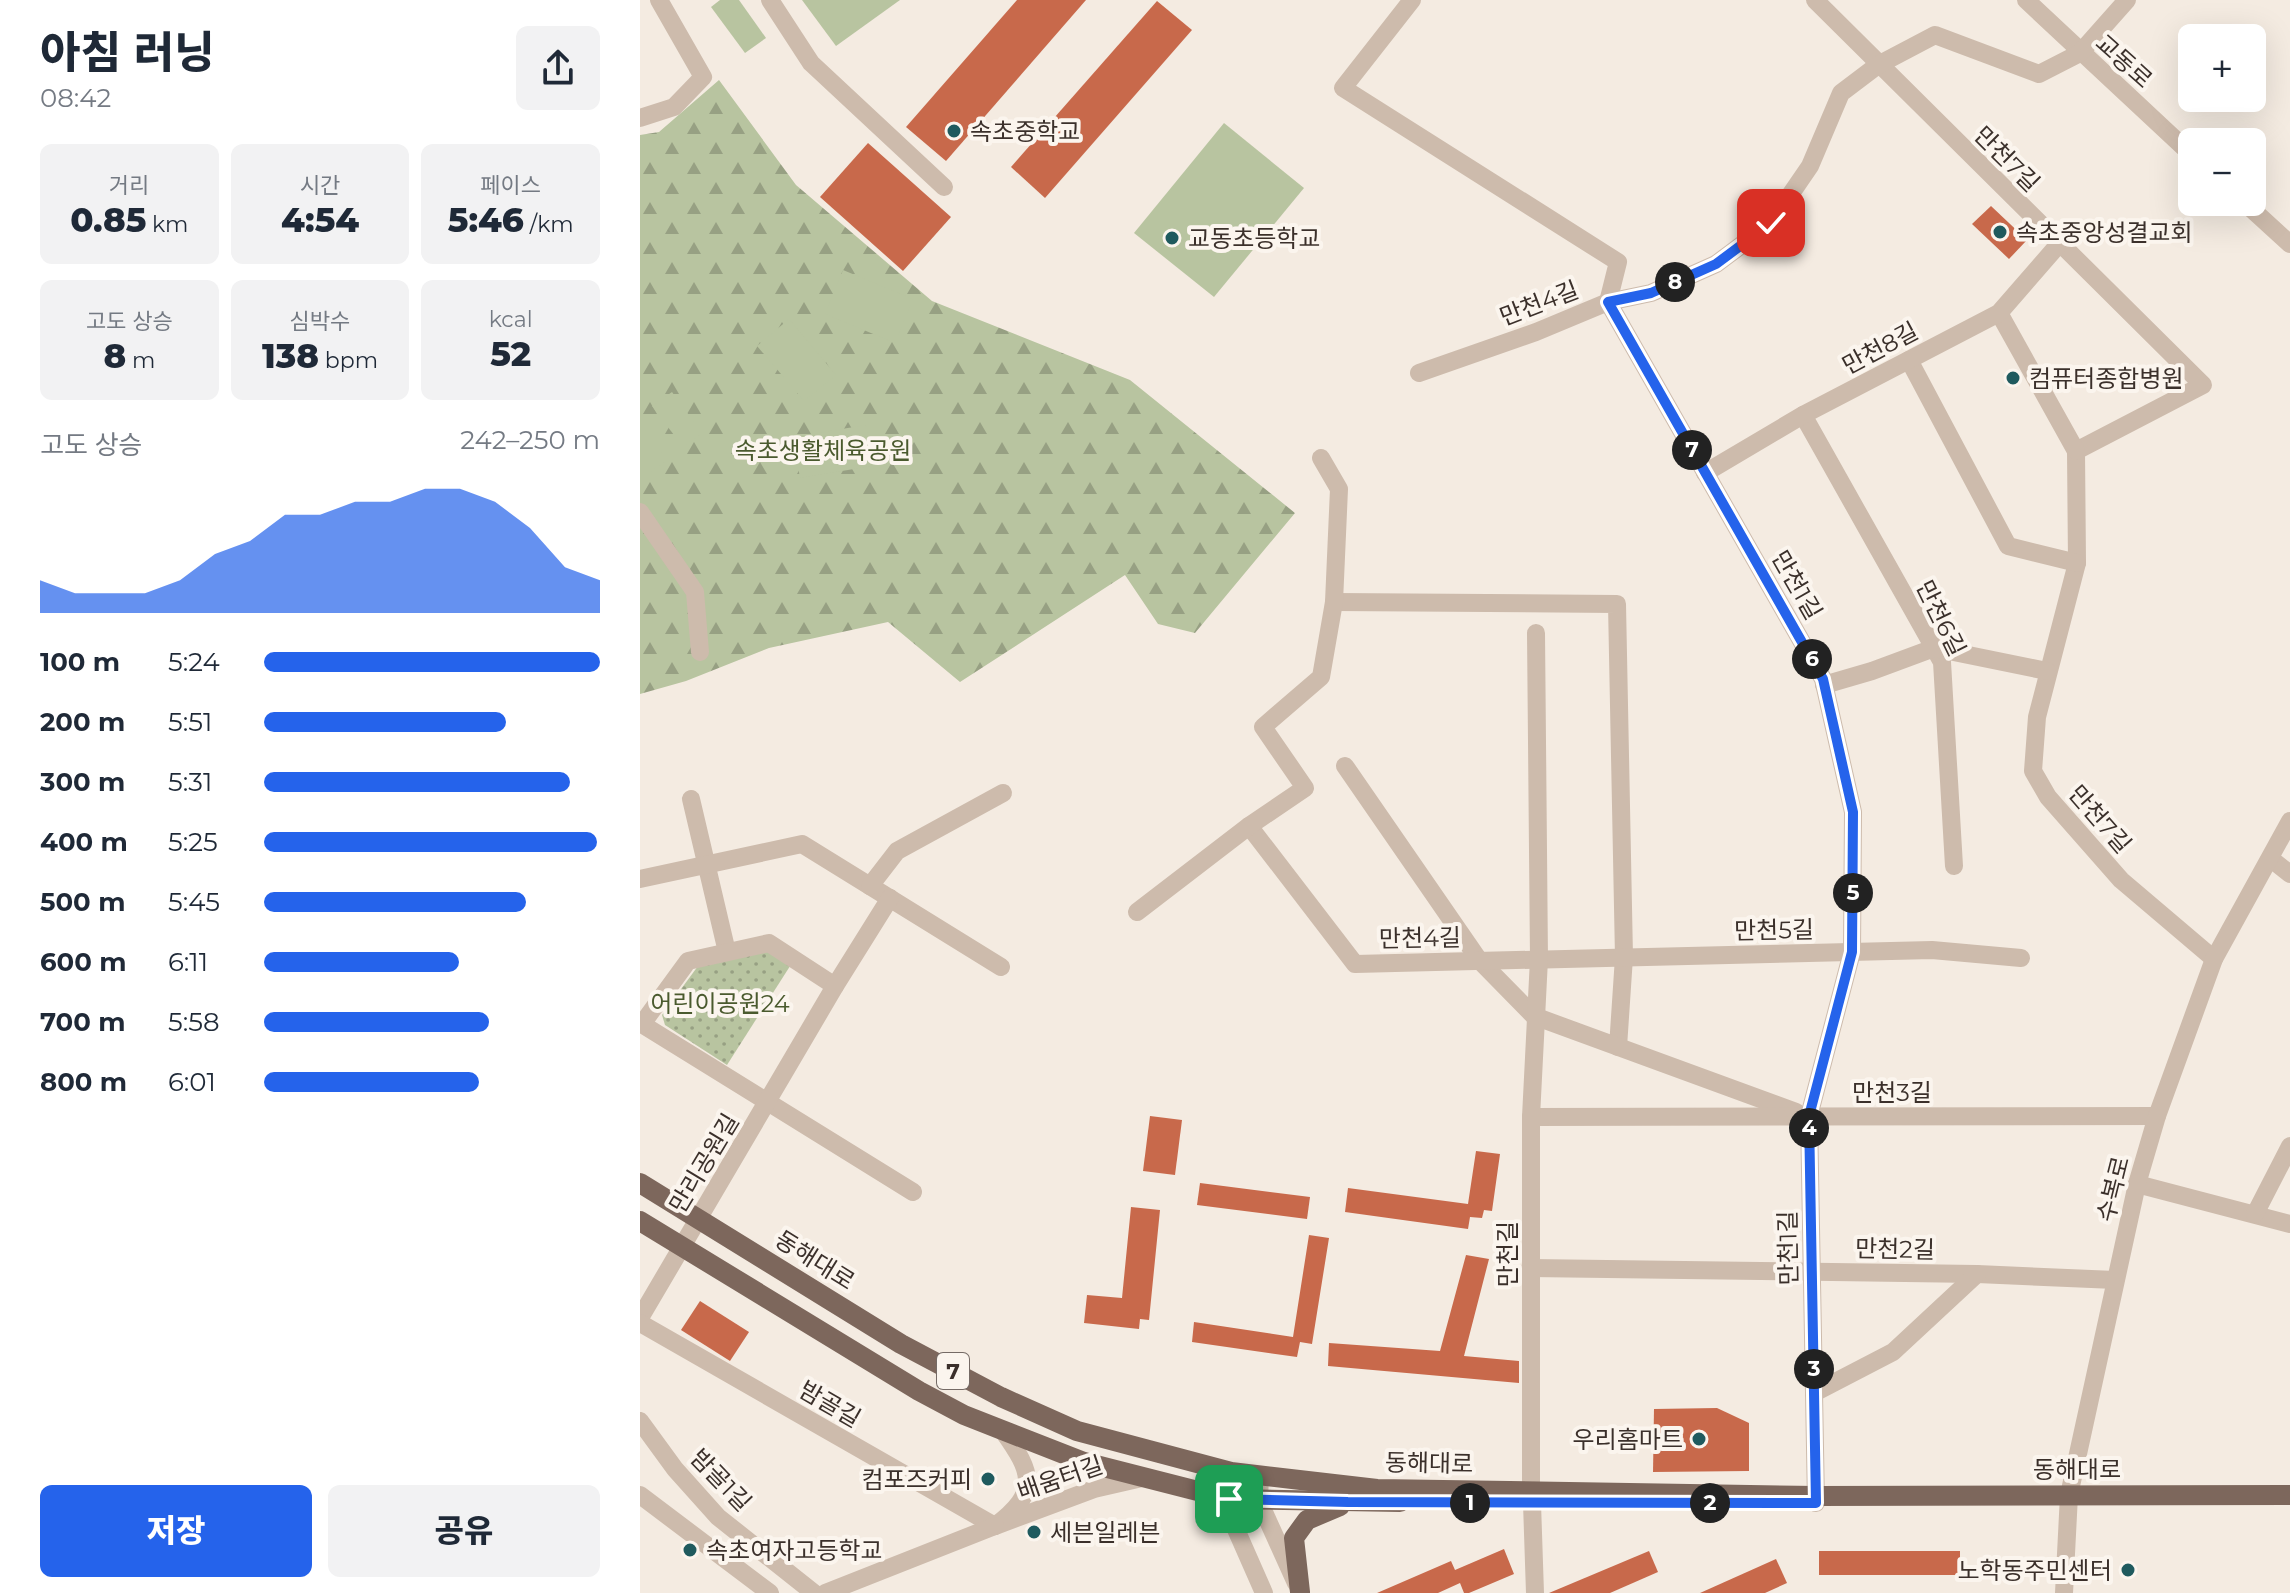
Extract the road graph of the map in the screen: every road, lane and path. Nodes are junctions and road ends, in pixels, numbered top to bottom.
1 (659, 0) edge
2 (770, 0) edge
3 (1412, 0) edge
4 (1815, 0) edge
5 (2026, 0) edge
6 (2127, 0) edge
7 (2080, 53) junction
8 (1878, 65) junction
9 (640, 118) edge
10 (2178, 142) edge
11 (944, 187) dead end
12 (2259, 216) edge
13 (2059, 244) junction
14 (2290, 244) edge
15 (1608, 302) junction
16 (1999, 313) junction
17 (1909, 360) junction
18 (1419, 373) dead end
19 (1803, 415) junction
20 (2076, 451) junction
21 (1321, 458) dead end
22 (1705, 473) junction
23 (640, 512) edge
24 (2077, 563) junction
25 (1334, 602) junction
26 (1536, 633) dead end
27 (1934, 648) junction
28 (700, 652) dead end
29 (2047, 671) junction
30 (1824, 685) junction
31 (1345, 766) dead end
32 (1003, 793) dead end
33 (691, 799) dead end
34 (2290, 821) edge
35 (1249, 826) junction
36 (2271, 859) junction
37 (707, 865) junction
38 (1954, 866) dead end
39 (2290, 874) edge
40 (640, 879) edge
41 (870, 886) junction
42 (890, 898) junction
43 (1137, 912) dead end
44 (727, 952) junction
45 (1852, 952) junction
46 (1624, 957) junction
47 (2021, 958) dead end
48 (1539, 959) junction
49 (2214, 959) junction
50 (1479, 960) junction
51 (1001, 967) dead end
52 (835, 986) junction
53 (1534, 1016) junction
54 (641, 1024) edge
55 (1618, 1047) junction
56 (767, 1103) junction
57 (1809, 1116) junction
58 (2157, 1116) junction
59 (1531, 1117) junction
60 (2290, 1146) edge
61 (640, 1183) edge
62 (2137, 1184) junction
63 (913, 1192) dead end
64 (2255, 1214) junction
65 (698, 1219) junction
66 (640, 1221) edge
67 (2290, 1224) edge
68 (681, 1248) junction
69 (1530, 1268) junction
70 (1812, 1272) junction
71 (1977, 1274) junction
72 (2115, 1280) junction
73 (640, 1320) edge
74 (1814, 1393) junction
75 (640, 1421) edge
76 (1003, 1431) junction
77 (1231, 1472) junction
78 (1260, 1475) junction
79 (1142, 1478) junction
80 (640, 1495) edge
81 (2290, 1495) edge
82 (1532, 1497) junction
83 (1229, 1499) junction
84 (1816, 1499) junction
85 (2068, 1499) junction
86 (1259, 1501) junction
87 (1348, 1502) junction
88 (2290, 1506) edge
89 (995, 1526) junction
90 (1300, 1592) edge
91 (770, 1593) edge
92 (814, 1593) edge
93 (825, 1593) edge
94 (1264, 1593) edge
95 (1535, 1593) edge
96 (2064, 1593) edge

1 - 9 street
2 - 11 street
3 - 15 street
4 - 8 street, 만천7길
5 - 7 street, 교동로
6 - 7 street
7 - 8 street, 만천4길
7 - 10 street, 교동로
8 - 13 street, 만천7길
8 - 15 street, 만천4길
12 - 14 street
13 - 16 street, 만천8길
13 - 20 street, 만천7길
15 - 18 street, 만천4길
15 - 22 street, 만천1길
16 - 17 street, 만천8길
16 - 20 street, 만천7길
17 - 19 street, 만천8길
17 - 24 street
19 - 22 street, 만천8길
19 - 27 street, 만천6길
20 - 24 street, 만천7길
21 - 25 street
22 - 30 street, 만천1길
23 - 28 street
24 - 29 street, 만천7길
25 - 35 street
25 - 46 street
26 - 48 street, 만천길
27 - 29 street
27 - 30 street
27 - 38 street, 만천6길
29 - 49 street, 만천7길
30 - 45 street, 만천1길
31 - 50 street, 만천4길
32 - 41 street
33 - 37 street
34 - 36 street, 수복로
35 - 43 street
35 - 50 street, 만천4길
36 - 39 street
36 - 49 street, 수복로
37 - 40 street
37 - 41 street
37 - 44 street
41 - 42 street
42 - 51 street
42 - 52 street, 만리공원길
44 - 52 street, 만리공원길
44 - 54 street, 만리공원길
45 - 46 street, 만천5길
45 - 47 street, 만천5길
45 - 57 street, 만천1길
46 - 48 street, 만천5길
46 - 55 street
48 - 50 street, 만천5길
48 - 53 street, 만천길
49 - 58 street, 수복로
50 - 53 street, 만천4길
52 - 56 street, 만리공원길
53 - 55 street
53 - 59 street, 만천길
54 - 56 street, 만리공원길
55 - 57 street
56 - 63 street
56 - 65 street, 만리공원길
57 - 58 street, 만천3길
57 - 59 street, 만천3길
57 - 70 street, 만천1길
58 - 62 street, 수복로
59 - 69 street, 만천길
60 - 64 street
61 - 65 main road, 동해대로 / 7
62 - 64 street
62 - 72 street, 수복로
64 - 67 street
65 - 68 street, 만리공원길
65 - 77 main road, 동해대로 / 7
66 - 68 main road, 동해대로 / 7
68 - 73 street, 만리공원길
68 - 76 main road, 동해대로 / 7
69 - 70 street, 만천2길
69 - 82 street, 만천길
70 - 71 street, 만천2길
70 - 74 street, 만천1길
71 - 72 street, 만천2길
71 - 74 street
72 - 85 street, 수복로
73 - 89 street, 밤골길
74 - 84 street, 만천1길
75 - 92 street, 밤골1길
76 - 79 main road, 동해대로 / 7
76 - 89 street, 배움터길
77 - 78 main road, 동해대로 / 7
77 - 83 street
78 - 82 main road, 동해대로 / 7
78 - 86 street
79 - 83 main road, 동해대로 / 7
79 - 89 street, 배움터길
80 - 91 street
81 - 85 main road, 동해대로 / 7
82 - 84 main road, 동해대로 / 7
82 - 87 main road, 동해대로 / 7
82 - 95 street, 만천길
83 - 86 main road, 동해대로 / 7
83 - 94 street
84 - 85 main road, 동해대로 / 7
85 - 88 main road, 동해대로 / 7
85 - 96 street, 수복로
86 - 87 main road, 동해대로 / 7
86 - 90 street
87 - 90 main road
89 - 93 street, 배움터길

